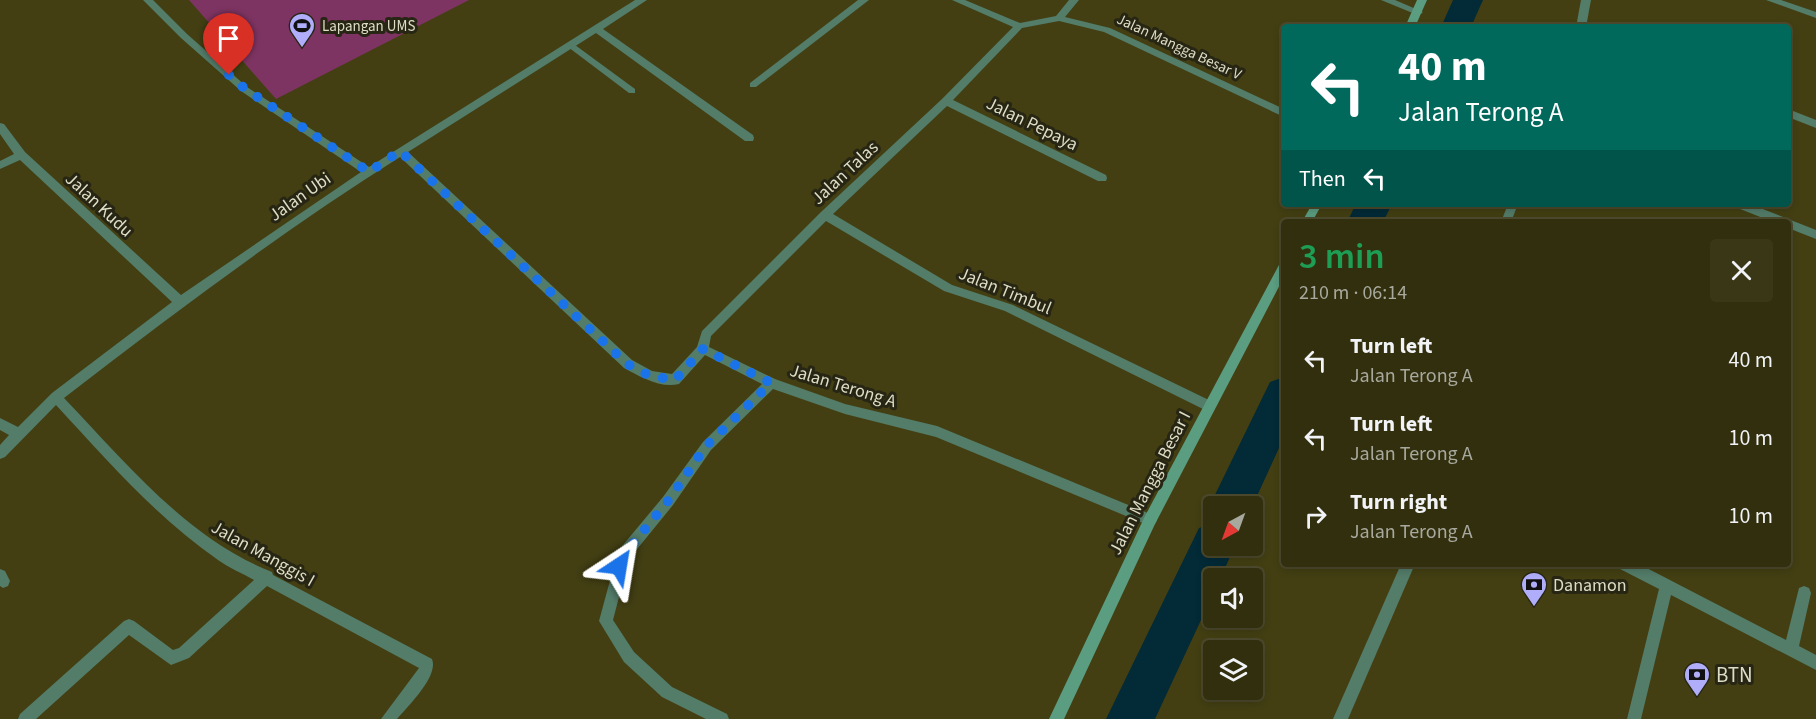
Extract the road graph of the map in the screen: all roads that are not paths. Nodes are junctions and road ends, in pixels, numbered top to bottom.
1 (148, 0) edge
2 (642, 0) edge
3 (864, 0) edge
4 (957, 0) edge
5 (1074, 0) edge
6 (1386, 0) edge
7 (1422, 0) edge
8 (1586, 0) edge
9 (1772, 0) edge
10 (1418, 12) junction
11 (1816, 15) edge
12 (1059, 18) junction
13 (1412, 24) edge
14 (1582, 24) edge
15 (1019, 26) junction
16 (596, 29) junction
17 (571, 45) junction
18 (753, 85) dead end
19 (632, 91) dead end
20 (946, 101) junction
21 (1281, 112) edge
22 (1791, 114) edge
23 (1816, 124) edge
24 (0, 127) edge
25 (749, 138) dead end
26 (400, 151) junction
27 (21, 155) junction
28 (0, 165) edge
29 (369, 172) junction
30 (1102, 178) dead end
31 (1747, 207) edge
32 (825, 214) junction
33 (1776, 219) edge
34 (1791, 225) edge
35 (1816, 235) edge
36 (1281, 272) edge
37 (180, 302) junction
38 (703, 349) junction
39 (771, 383) junction
40 (56, 397) junction
41 (1209, 406) junction
42 (0, 423) edge
43 (18, 434) junction
44 (0, 453) edge
45 (1150, 520) junction
46 (1407, 567) edge
47 (1630, 567) edge
48 (267, 577) junction
49 (1666, 587) junction
50 (1804, 593) dead end
51 (1791, 649) junction
52 (1816, 663) edge
53 (28, 716) edge
54 (388, 719) edge
55 (722, 719) edge
56 (1056, 719) edge
57 (1340, 719) edge
58 (1634, 719) edge

1 - 29 street
2 - 16 street, Jalan Ubi
3 - 18 street
4 - 15 street
5 - 12 street
6 - 10 street
7 - 10 street
8 - 14 street
9 - 11 street
10 - 13 street
12 - 15 street, Jalan Mangga Besar V
12 - 21 street, Jalan Mangga Besar V
15 - 20 street, Jalan Talas
16 - 17 street, Jalan Ubi
16 - 25 street
17 - 19 street
17 - 26 street, Jalan Ubi
20 - 30 street, Jalan Pepaya
20 - 32 street, Jalan Talas
22 - 23 street
24 - 27 street, Jalan Kudu
26 - 29 street, Jalan Ubi
26 - 38 street
27 - 28 street
27 - 37 street, Jalan Kudu
29 - 37 street, Jalan Ubi
31 - 33 street
32 - 38 street, Jalan Talas
32 - 41 street, Jalan Timbul
34 - 35 street
36 - 41 street, Jalan Mangga Besar I
37 - 40 street, Jalan Ubi
38 - 39 street, Jalan Terong A
39 - 45 street, Jalan Terong A
39 - 55 street
40 - 43 street, Jalan Ubi
40 - 48 street, Jalan Manggis I
41 - 45 street, Jalan Mangga Besar I
42 - 43 street
43 - 44 street, Jalan Ubi
45 - 56 street, Jalan Mangga Besar I
46 - 57 street
47 - 49 street
48 - 53 street
48 - 54 street, Jalan Manggis I
49 - 51 street
49 - 58 street
50 - 51 street
51 - 52 street

